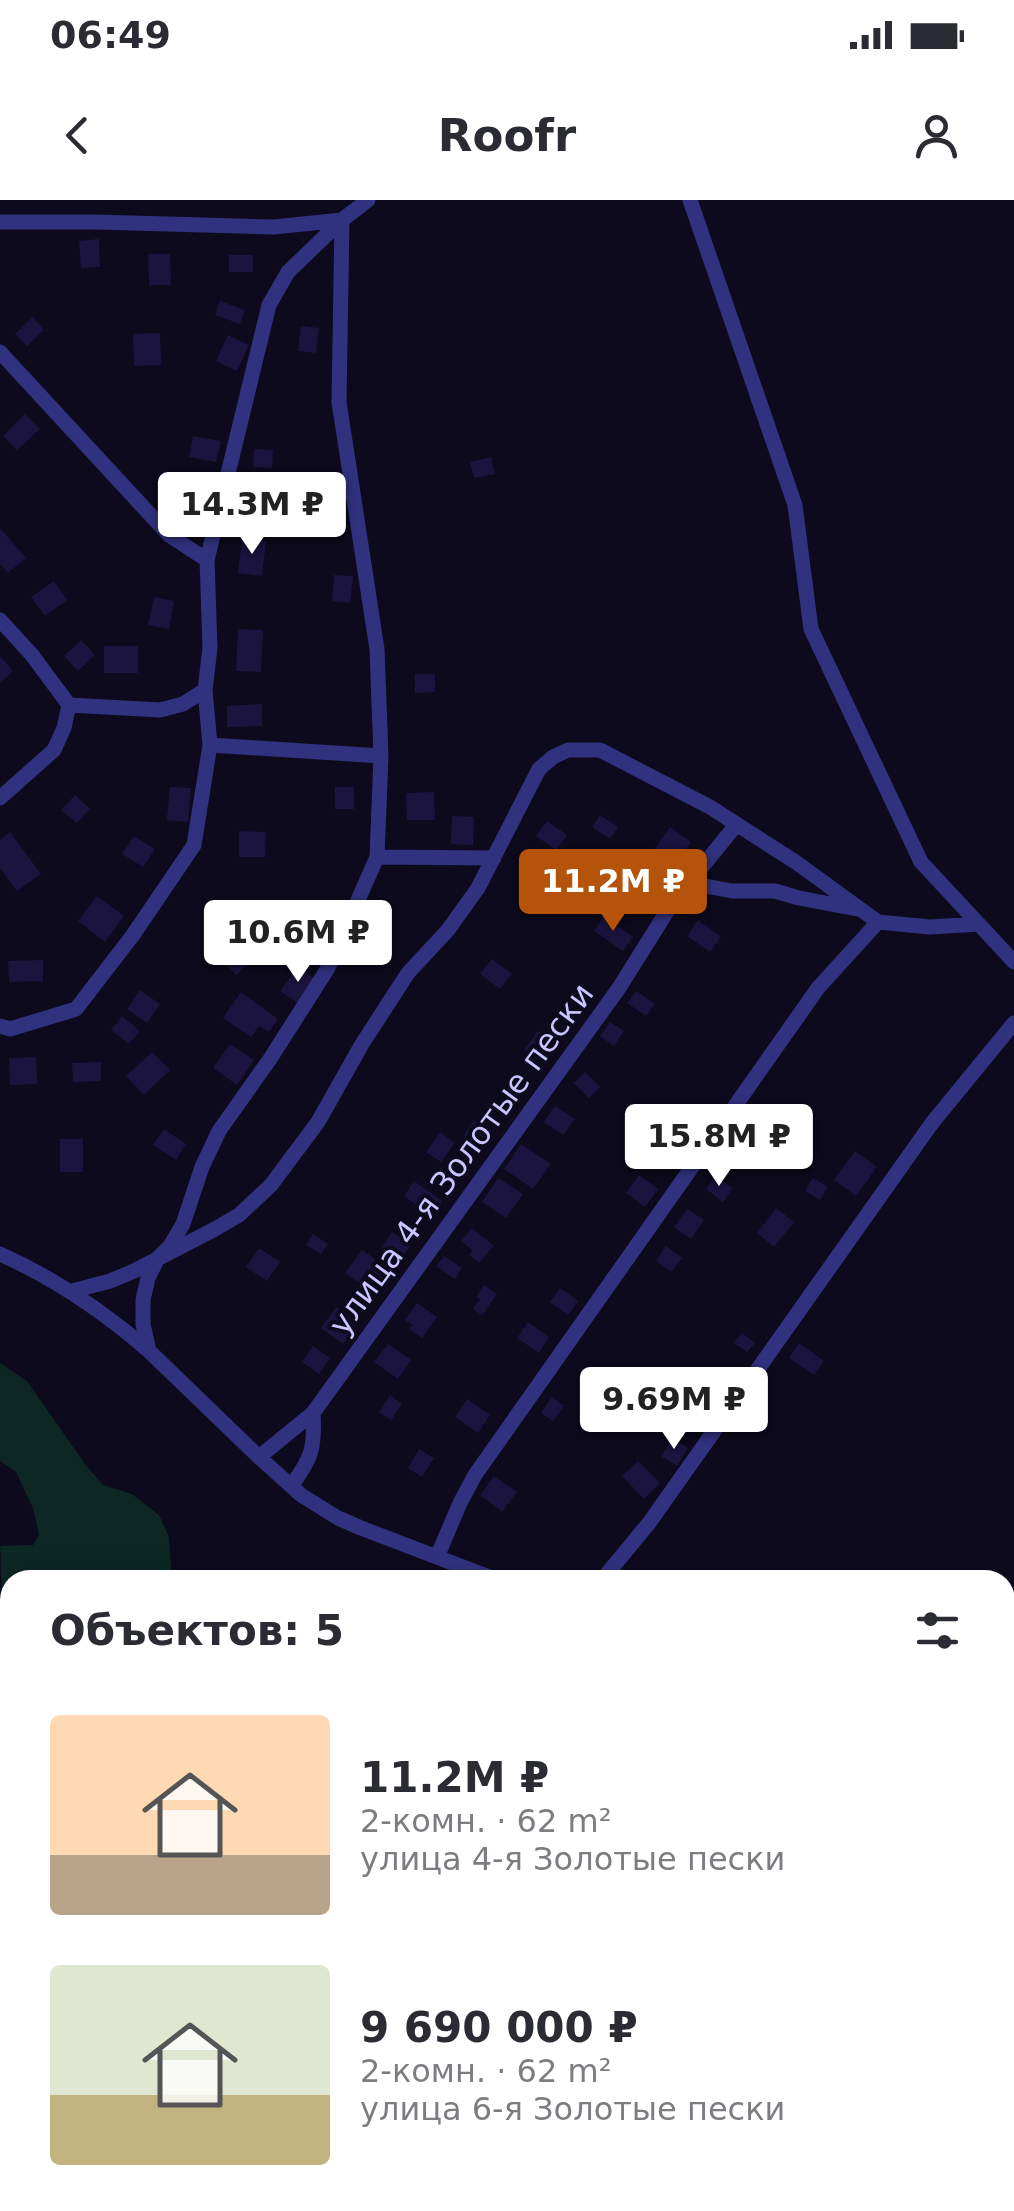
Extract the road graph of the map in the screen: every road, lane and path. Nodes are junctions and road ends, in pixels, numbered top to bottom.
1 (368, 200) edge
2 (690, 200) edge
3 (342, 220) junction
4 (0, 222) edge
5 (0, 352) edge
6 (206, 560) junction
7 (0, 620) edge
8 (205, 690) junction
9 (68, 705) junction
10 (210, 744) junction
11 (381, 756) junction
12 (0, 798) edge
13 (736, 825) junction
14 (377, 857) junction
15 (494, 858) junction
16 (689, 882) junction
17 (861, 910) junction
18 (878, 922) junction
19 (979, 924) junction
20 (1014, 962) edge
21 (1014, 1023) edge
22 (0, 1026) edge
23 (0, 1254) edge
24 (158, 1258) junction
25 (72, 1291) junction
26 (150, 1351) junction
27 (313, 1413) junction
28 (258, 1457) junction
29 (291, 1486) junction
30 (437, 1557) junction
31 (471, 1570) edge
32 (610, 1570) edge

1 - 3 street
2 - 19 street
3 - 4 street
3 - 6 street
3 - 11 street
5 - 6 street
6 - 8 street
7 - 9 street
8 - 9 street
8 - 10 street
9 - 12 street
10 - 11 street
10 - 22 street
11 - 14 street
13 - 15 street
13 - 16 street, улица 4-я Золотые пески
13 - 17 street
14 - 15 street
14 - 24 street
15 - 24 street
16 - 17 street
16 - 27 street, улица 4-я Золотые пески
17 - 18 street
18 - 19 street
18 - 30 street
19 - 20 street
21 - 32 street
23 - 25 street
24 - 25 street
24 - 26 street
25 - 26 street
26 - 28 street
27 - 28 street
27 - 29 street, улица 4-я Золотые пески
28 - 29 street
29 - 30 street
30 - 31 street

